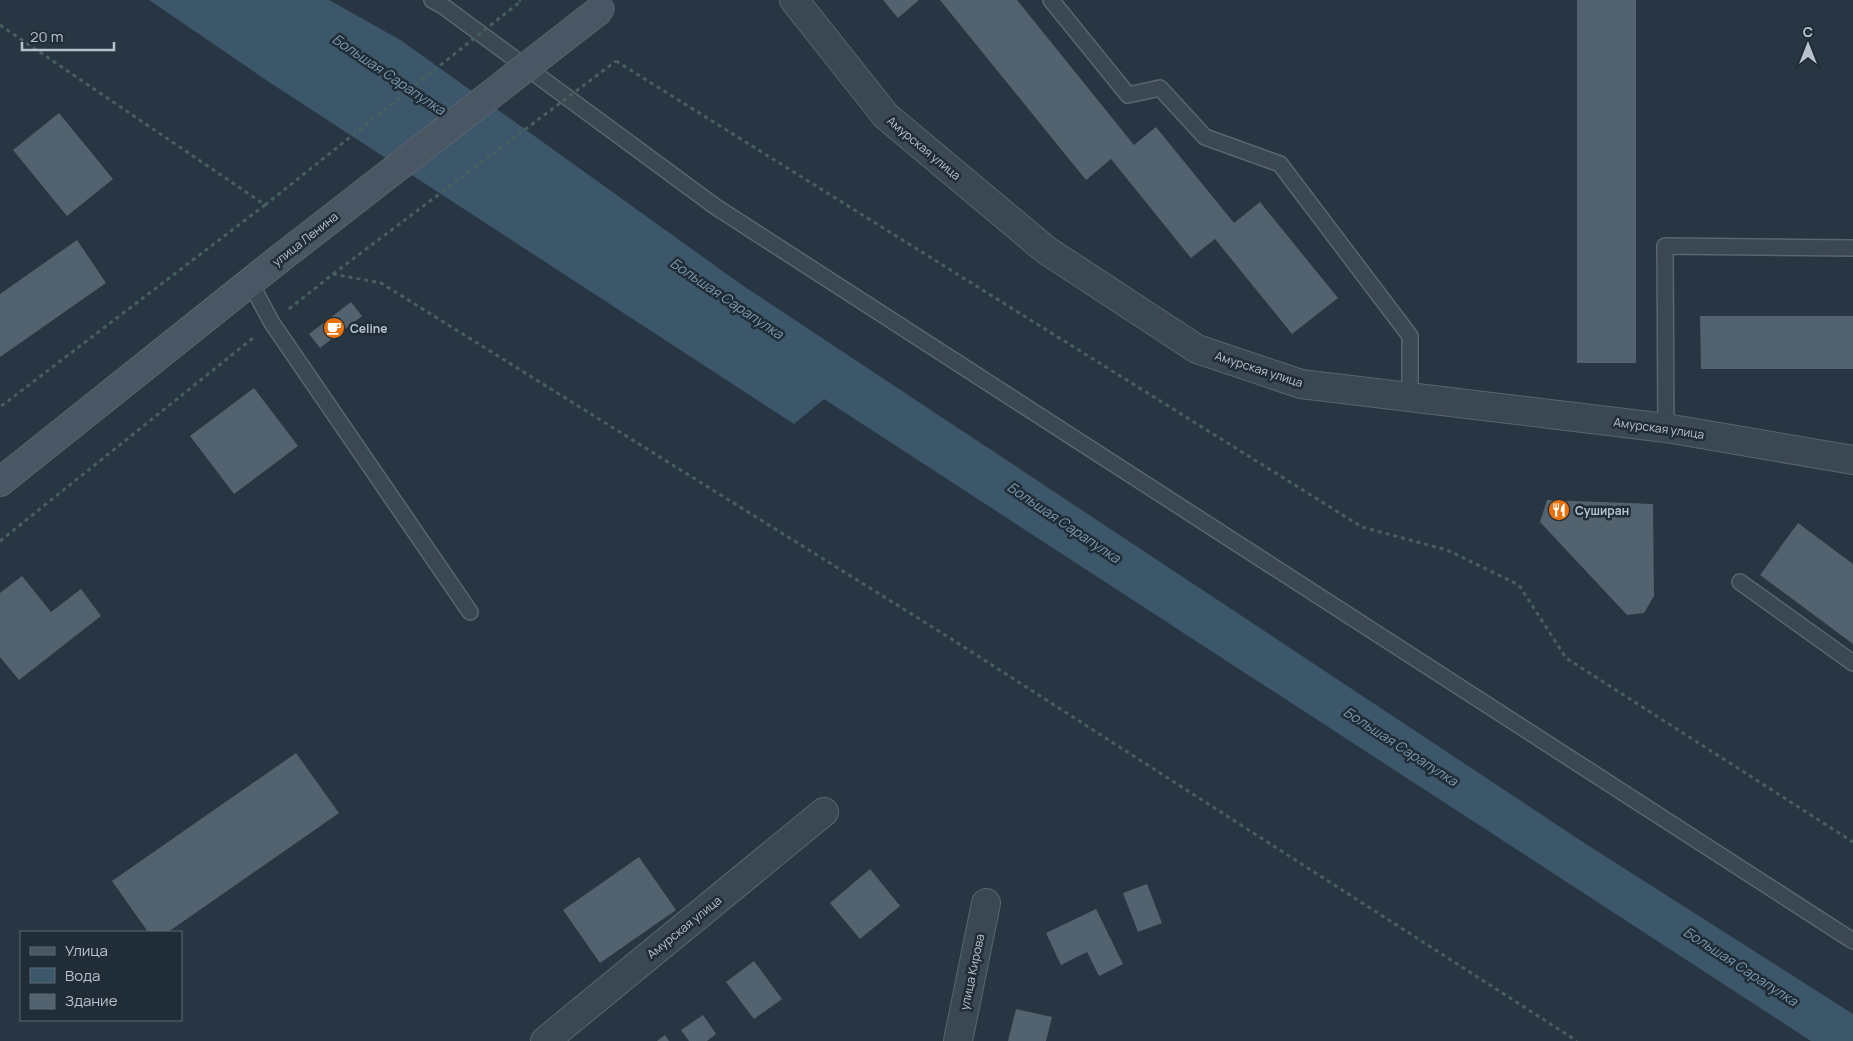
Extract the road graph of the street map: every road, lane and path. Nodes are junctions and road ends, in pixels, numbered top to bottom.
1 (432, 0) edge
2 (520, 0) edge
3 (794, 0) edge
4 (1051, 0) edge
5 (607, 5) edge
6 (0, 25) edge
7 (265, 204) junction
8 (1853, 248) edge
9 (333, 274) junction
10 (250, 282) junction
11 (272, 323) junction
12 (1410, 397) junction
13 (0, 407) edge
14 (1666, 428) junction
15 (1853, 460) edge
16 (0, 482) edge
17 (0, 540) edge
18 (1740, 582) dead end
19 (470, 612) dead end
20 (1853, 663) edge
21 (824, 812) dead end
22 (1853, 842) edge
23 (986, 904) dead end
24 (1853, 941) edge
25 (545, 1041) edge
26 (958, 1041) edge
27 (1577, 1041) edge

1 - 24 lane
2 - 7 path, bridge
3 - 12 street, Амурская улица
4 - 12 lane
5 - 10 main road, улица Ленина, bridge
6 - 7 path
7 - 13 path
8 - 14 lane
9 - 11 path
9 - 22 path, bridge
9 - 27 path
10 - 11 lane
10 - 16 main road, улица Ленина
11 - 17 path
11 - 19 lane
12 - 14 street, Амурская улица
14 - 15 street, Амурская улица
18 - 20 lane
21 - 25 street, Амурская улица
23 - 26 street, улица Кирова

